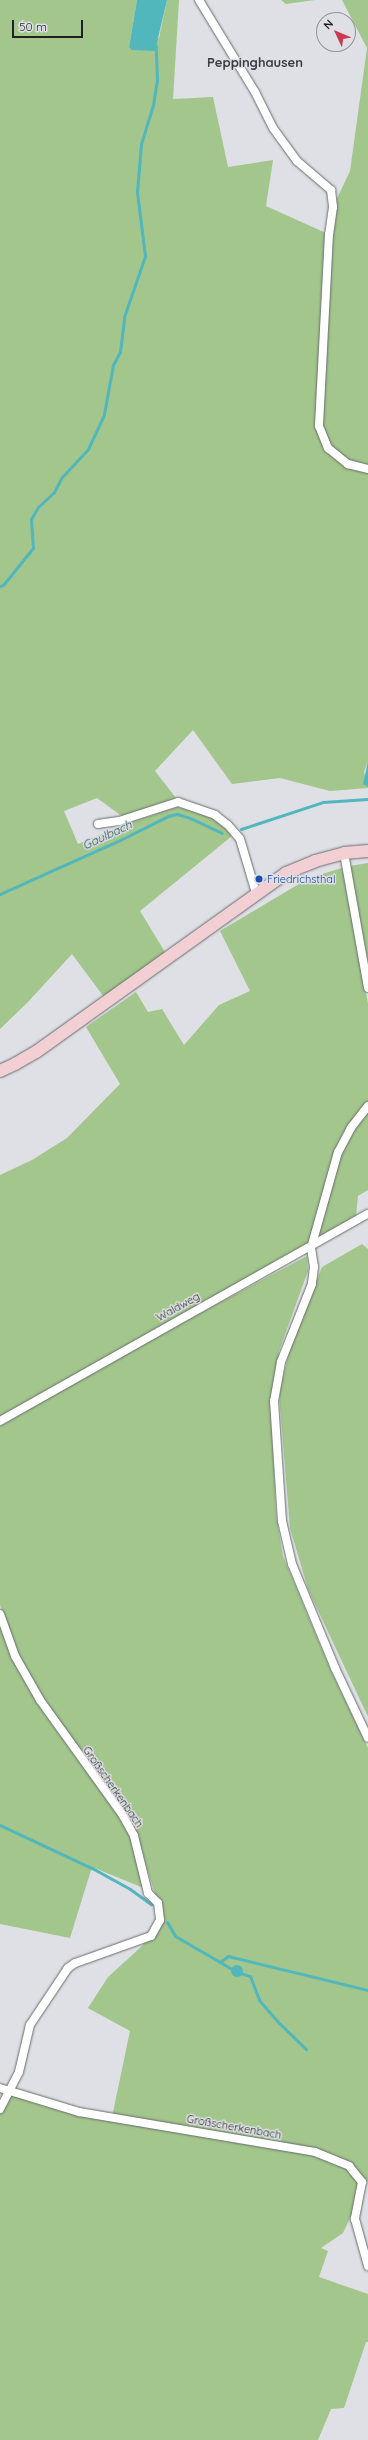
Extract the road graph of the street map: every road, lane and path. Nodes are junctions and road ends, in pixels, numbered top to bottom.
1 (199, 0) edge
2 (368, 469) edge
3 (98, 824) dead end
4 (368, 851) edge
5 (344, 853) junction
6 (256, 893) junction
7 (368, 988) edge
8 (0, 1070) edge
9 (368, 1106) edge
10 (368, 1214) edge
11 (311, 1248) junction
12 (0, 1421) edge
13 (0, 1614) edge
14 (368, 1738) edge
15 (0, 2088) edge
16 (10, 2090) junction
17 (0, 2109) edge
18 (368, 2266) edge

1 - 2 street
3 - 6 street
4 - 5 main road
5 - 6 main road
5 - 7 street
6 - 8 main road
9 - 11 street
10 - 11 street, Waldweg
11 - 12 street, Waldweg
11 - 14 street
13 - 16 street, Großscherkenbach
15 - 16 street, Großscherkenbach
16 - 17 street, Großscherkenbach
16 - 18 street, Großscherkenbach

